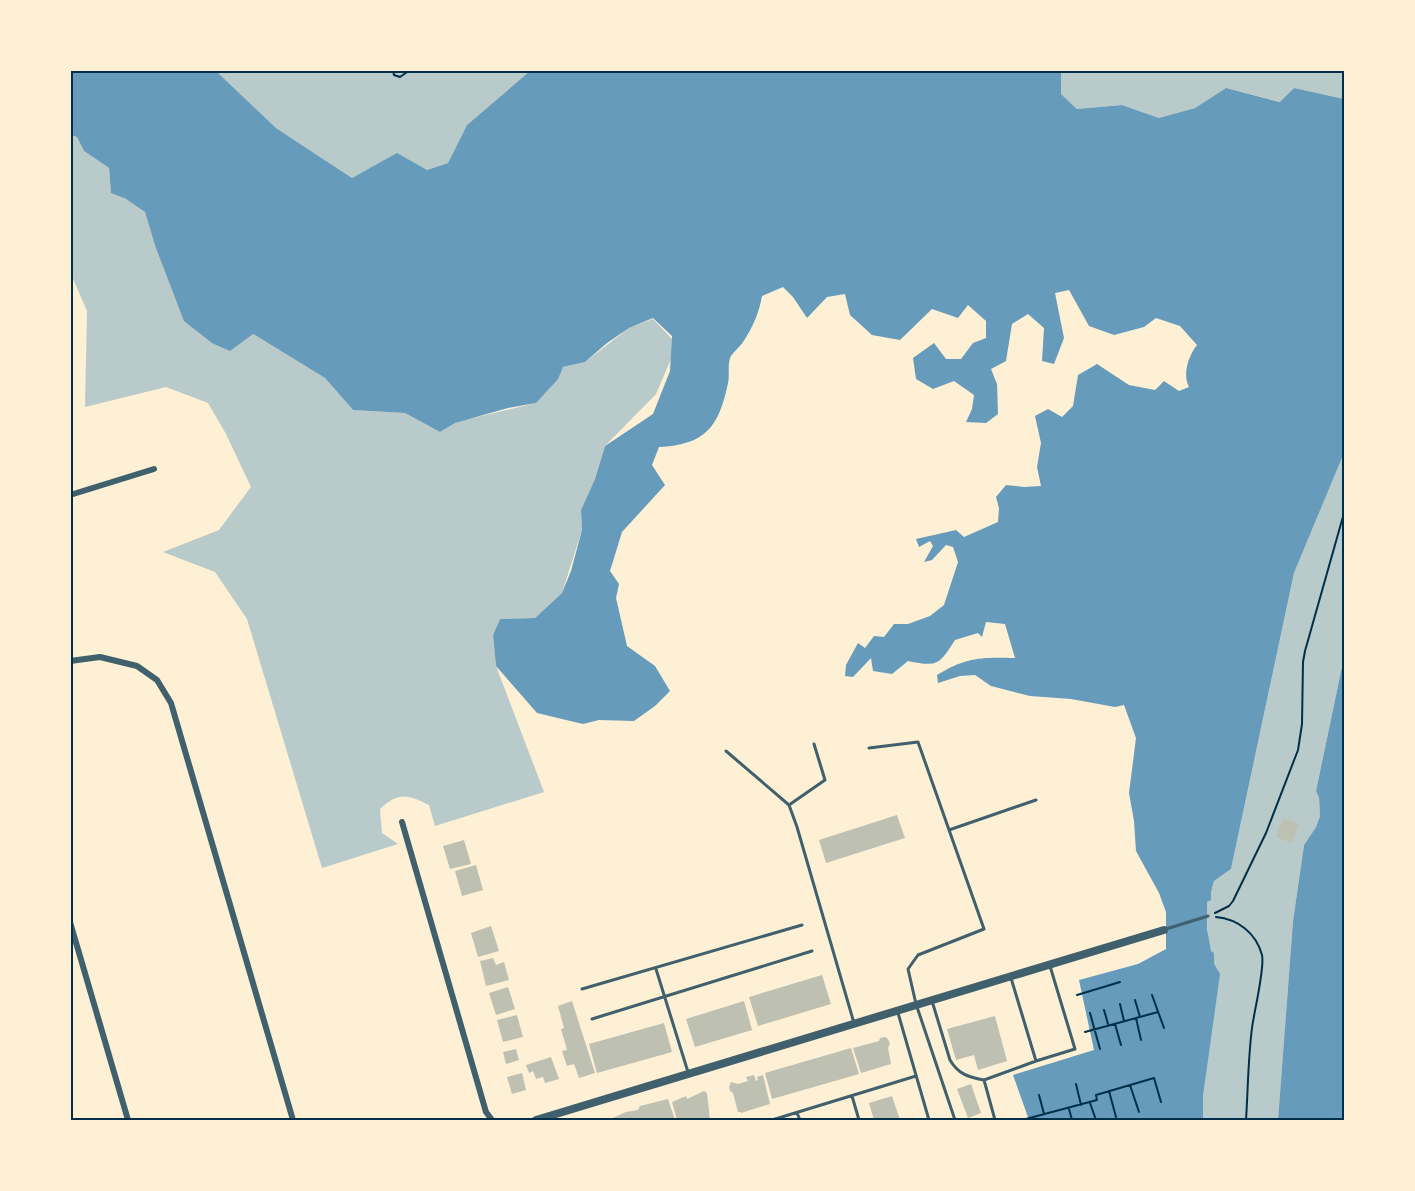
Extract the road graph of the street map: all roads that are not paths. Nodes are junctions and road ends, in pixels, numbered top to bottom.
1 (154, 469) dead end
2 (70, 495) edge
3 (70, 662) edge
4 (814, 744) dead end
5 (869, 748) dead end
6 (726, 751) dead end
7 (1036, 800) dead end
8 (789, 805) junction
9 (402, 822) dead end
10 (949, 830) junction
11 (1208, 916) road end
12 (70, 922) edge
13 (802, 925) dead end
14 (1164, 930) joint
15 (812, 951) dead end
16 (1049, 964) junction
17 (656, 968) junction
18 (1010, 976) junction
19 (582, 989) dead end
20 (664, 997) junction
21 (931, 999) junction
22 (916, 1004) junction
23 (898, 1010) junction
24 (592, 1018) dead end
25 (854, 1023) junction
26 (1036, 1061) junction
27 (689, 1073) junction
28 (916, 1076) junction
29 (984, 1080) junction
30 (852, 1096) junction
31 (797, 1113) junction
32 (128, 1120) edge
33 (293, 1120) edge
34 (492, 1120) edge
35 (536, 1120) edge
36 (772, 1120) edge
37 (800, 1120) edge
38 (859, 1120) edge
39 (929, 1120) edge
40 (955, 1120) edge
41 (995, 1120) edge

1 - 2 street
3 - 33 street
4 - 8 lane
5 - 10 lane
6 - 8 lane
7 - 10 lane
8 - 25 lane
9 - 34 street
10 - 22 lane
11 - 14 lane
12 - 32 street
13 - 17 lane
14 - 16 street
15 - 20 lane
16 - 18 street
16 - 26 lane
17 - 19 lane
17 - 20 lane
18 - 21 street
18 - 26 lane
20 - 24 lane
20 - 27 lane
21 - 22 street
21 - 29 lane
22 - 23 street
22 - 40 lane
23 - 25 street
23 - 28 lane
25 - 27 street
26 - 29 lane
27 - 35 street
28 - 30 lane
28 - 39 lane
29 - 41 lane
30 - 31 lane
30 - 38 lane
31 - 36 lane
31 - 37 lane

